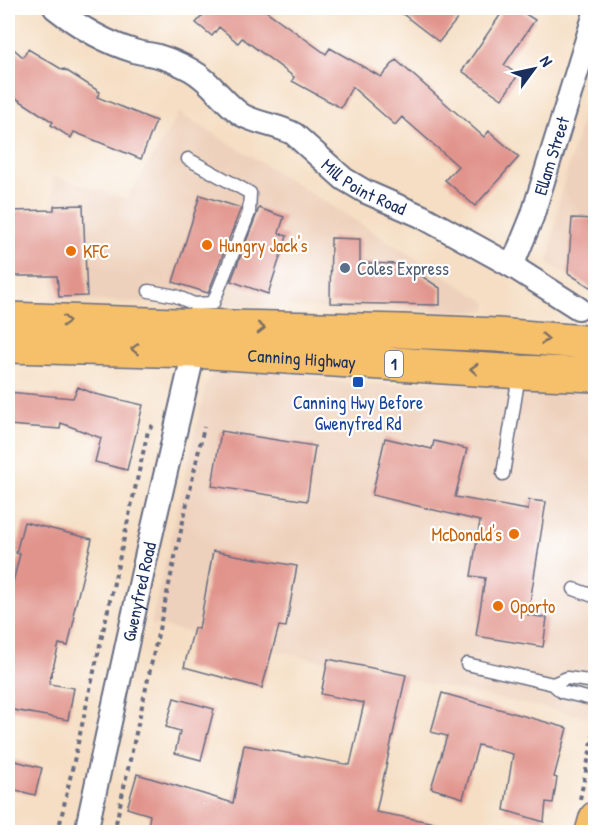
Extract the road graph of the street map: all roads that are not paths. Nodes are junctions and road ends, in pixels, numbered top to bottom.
1 (55, 8) edge
2 (77, 8) edge
3 (596, 10) edge
4 (161, 56) junction
5 (188, 159) dead end
6 (512, 266) junction
7 (149, 291) dead end
8 (578, 308) dead end
9 (8, 319) edge
10 (596, 343) edge
11 (8, 346) edge
12 (194, 351) junction
13 (520, 372) junction
14 (596, 375) edge
15 (502, 474) dead end
16 (574, 589) dead end
17 (596, 597) edge
18 (467, 664) dead end
19 (596, 682) edge
20 (553, 684) junction
21 (596, 700) edge
22 (86, 832) edge

1 - 4 street, Mill Point Road
2 - 4 street, Mill Point Road
3 - 6 street, Ellam Street
4 - 6 street, Mill Point Road
5 - 7 lane
6 - 8 street, Mill Point Road
9 -> 10 highway, Canning Highway / 1
12 -> 11 highway, Canning Highway / 1
13 -> 12 highway, Canning Highway / 1
12 - 22 street, Gwenyfred Road
13 - 14 highway, Canning Highway / 1
13 - 15 lane
16 - 17 lane
18 - 20 lane
19 - 20 lane
20 - 21 lane

